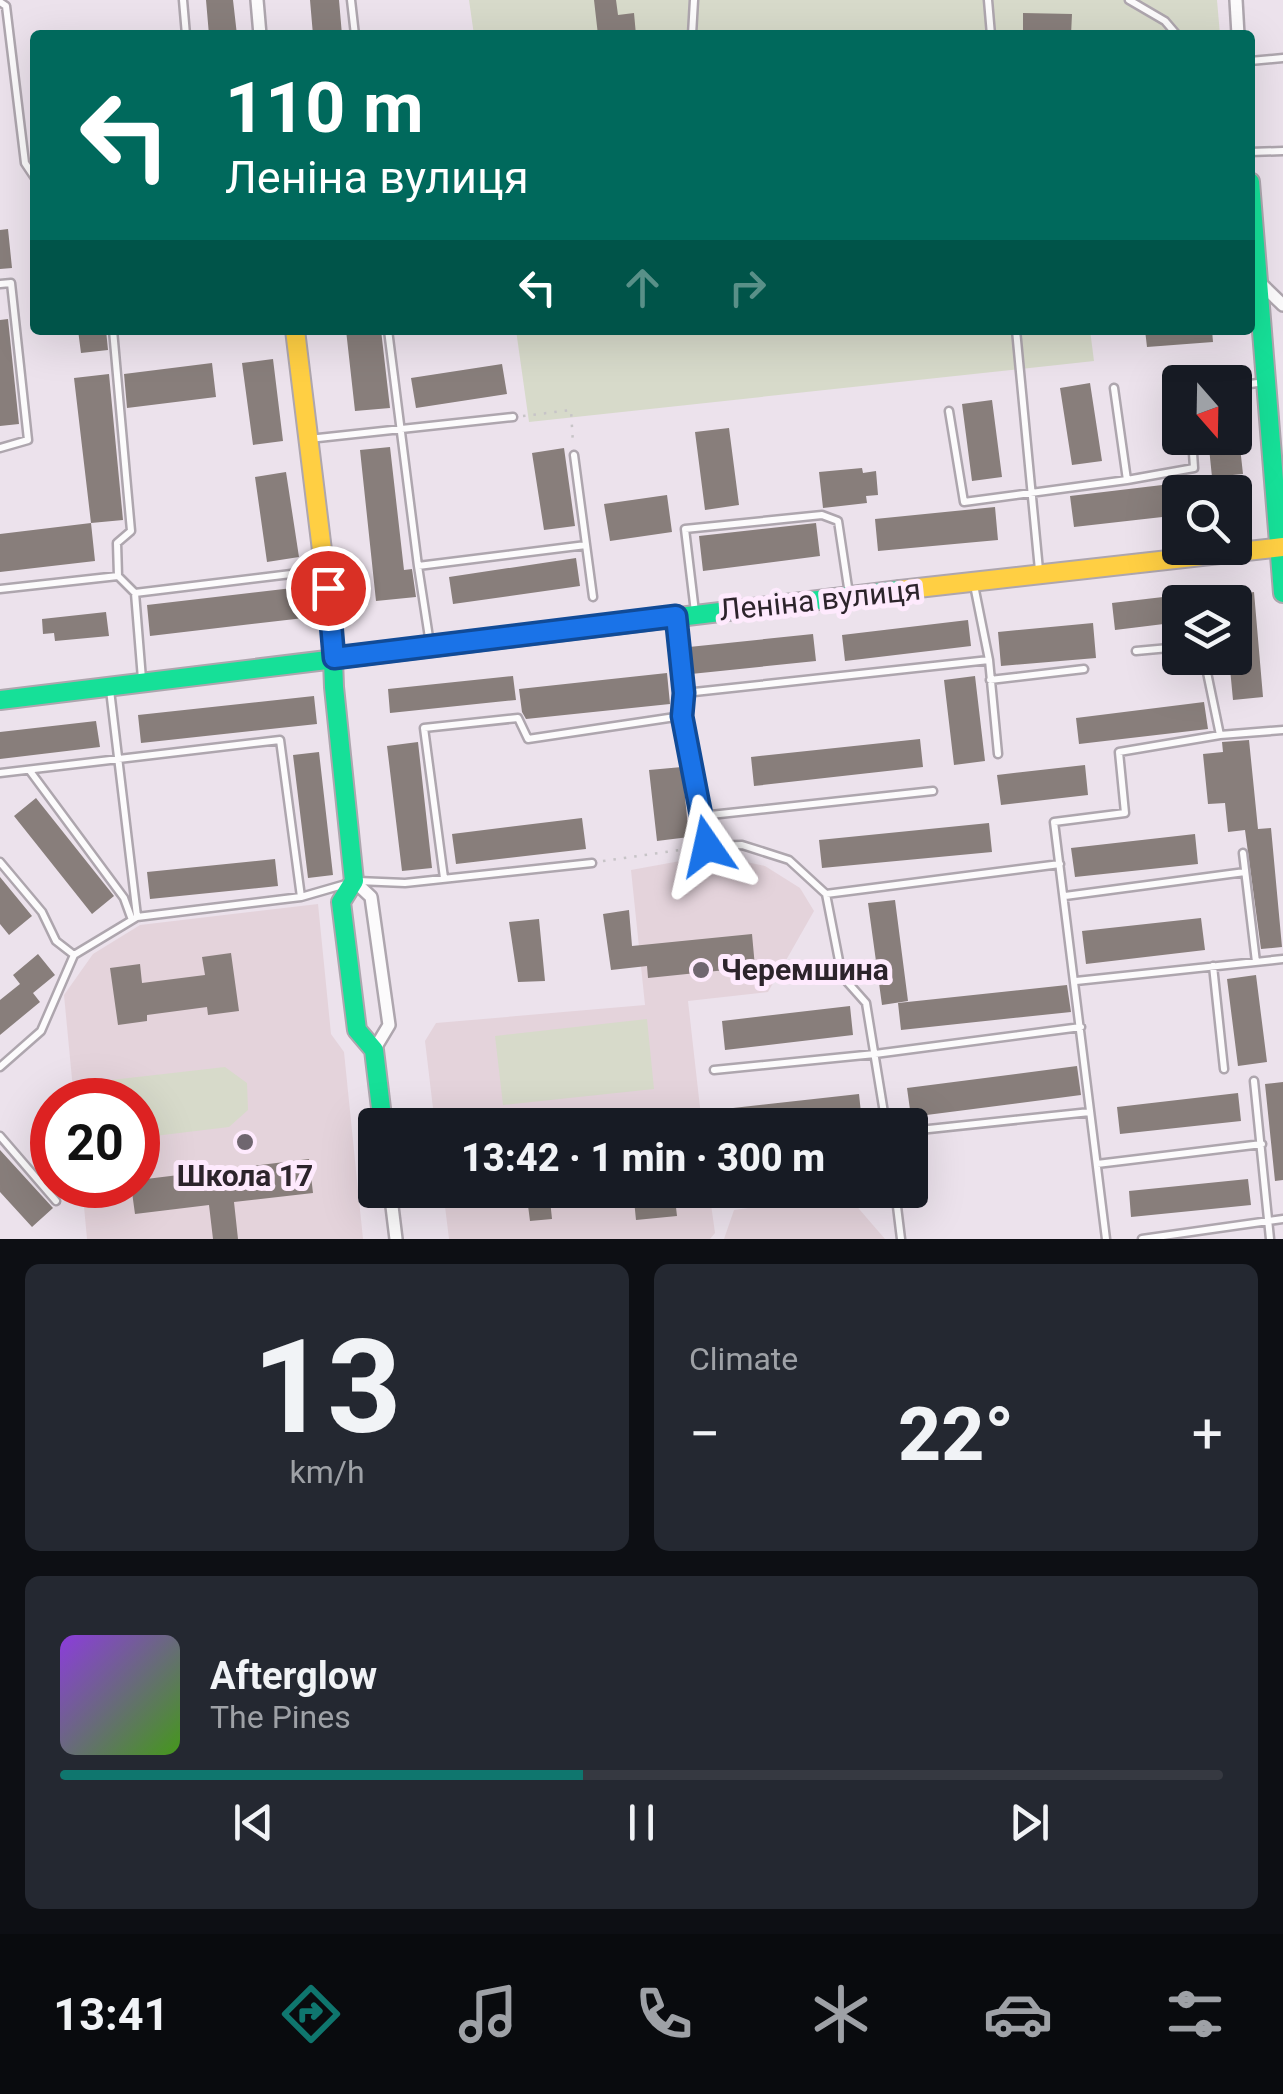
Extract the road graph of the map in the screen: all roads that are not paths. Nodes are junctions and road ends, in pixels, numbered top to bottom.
1 (183, 0) edge
2 (257, 0) edge
3 (351, 0) edge
4 (694, 0) edge
5 (988, 0) edge
6 (1128, 0) edge
7 (1236, 0) edge
8 (0, 2) edge
9 (186, 30) edge
10 (260, 30) edge
11 (354, 30) edge
12 (692, 30) edge
13 (991, 30) edge
14 (1173, 30) edge
15 (1238, 30) edge
16 (1283, 58) edge
17 (1255, 61) edge
18 (1283, 151) edge
19 (1255, 152) edge
20 (30, 170) edge
21 (1255, 244) edge
22 (1258, 281) junction
23 (0, 284) edge
24 (1283, 305) edge
25 (113, 335) edge
26 (297, 335) edge
27 (389, 335) edge
28 (1016, 335) edge
29 (1266, 382) junction
30 (1252, 384) edge
31 (1114, 388) dead end
32 (950, 410) dead end
33 (513, 417) road end
34 (400, 432) junction
35 (308, 439) junction
36 (0, 448) edge
37 (1193, 455) edge
38 (574, 456) road end
39 (1127, 480) junction
40 (1029, 492) junction
41 (586, 546) junction
42 (1281, 547) edge
43 (418, 566) junction
44 (292, 574) dead end
45 (118, 576) junction
46 (1039, 576) junction
47 (974, 583) junction
48 (0, 589) edge
49 (135, 594) junction
50 (1283, 594) edge
51 (850, 597) junction
52 (593, 598) dead end
53 (696, 613) junction
54 (676, 616) junction
55 (431, 646) junction
56 (1162, 648) edge
57 (1136, 650) dead end
58 (334, 658) junction
59 (989, 660) junction
60 (1084, 669) dead end
61 (1208, 675) edge
62 (142, 680) junction
63 (990, 680) junction
64 (109, 684) junction
65 (684, 693) junction
66 (0, 700) edge
67 (682, 716) junction
68 (1283, 730) edge
69 (1220, 735) junction
70 (998, 754) dead end
71 (120, 759) junction
72 (29, 770) junction
73 (2, 774) edge
74 (933, 791) dead end
75 (702, 816) junction
76 (1243, 852) dead end
77 (0, 862) edge
78 (592, 863) road end
79 (1060, 864) junction
80 (1245, 872) junction
81 (444, 878) junction
82 (354, 881) junction
83 (826, 894) junction
84 (1065, 896) junction
85 (302, 897) junction
86 (134, 918) junction
87 (74, 955) junction
88 (1283, 959) edge
89 (1256, 962) junction
90 (1214, 966) junction
91 (1076, 980) junction
92 (1081, 1027) junction
93 (374, 1050) junction
94 (876, 1054) junction
95 (0, 1068) edge
96 (1224, 1069) dead end
97 (714, 1070) dead end
98 (1254, 1080) dead end
99 (381, 1108) edge
100 (884, 1108) edge
101 (1090, 1112) junction
102 (928, 1129) edge
103 (0, 1136) edge
104 (1262, 1144) junction
105 (1097, 1164) junction
106 (30, 1171) edge
107 (392, 1208) edge
108 (897, 1208) edge
109 (1268, 1220) junction
110 (1283, 1220) edge
111 (396, 1239) edge
112 (901, 1239) edge
113 (1106, 1239) edge
114 (1142, 1239) edge
115 (1270, 1239) edge

1 - 9 lane
2 - 10 street
3 - 11 lane
4 - 12 lane
5 - 13 lane
6 - 14 lane
7 - 15 street
8 - 20 lane
16 - 17 lane
18 - 19 lane
21 - 22 street
22 - 24 street
22 - 29 street
23 - 36 lane
25 - 45 lane
26 - 35 street
27 - 34 lane
28 - 40 lane
29 - 30 lane
29 - 42 street
31 - 39 lane
32 - 40 lane
33 - 34 lane
34 - 35 lane
34 - 43 lane
35 - 58 street
37 - 39 lane
38 - 41 lane
39 - 40 lane
40 - 46 lane
41 - 43 lane
41 - 52 lane
42 - 46 street, Леніна вулиця
42 - 50 street
43 - 55 lane
44 - 49 lane
45 - 48 lane
45 - 49 lane
46 - 47 street, Леніна вулиця
47 - 51 street, Леніна вулиця
47 - 59 lane
49 - 62 lane
51 - 53 street, Леніна вулиця
51 - 53 lane
53 - 54 street, Леніна вулиця
54 - 55 street, Леніна вулиця
54 - 65 lane
55 - 58 street, Леніна вулиця
56 - 57 lane
58 - 62 street, Леніна вулиця
58 - 82 street
59 - 63 lane
59 - 65 lane
60 - 63 lane
61 - 69 lane
62 - 64 street, Леніна вулиця
63 - 70 lane
64 - 66 street, Леніна вулиця
64 - 71 lane
65 - 67 lane
67 - 75 lane
67 - 81 lane
68 - 69 lane
69 - 79 lane
71 - 72 lane
71 - 85 lane
71 - 86 lane
72 - 73 lane
72 - 86 lane
74 - 75 lane
75 - 83 lane
76 - 80 lane
77 - 87 lane
78 - 81 lane
79 - 83 lane
79 - 84 lane
80 - 84 lane
80 - 89 lane
81 - 82 lane
82 - 85 lane
82 - 93 street
82 - 93 street
83 - 94 lane
84 - 91 lane
85 - 86 lane
86 - 87 lane
87 - 95 lane
88 - 89 lane
89 - 90 lane
90 - 91 lane
90 - 96 lane
91 - 92 lane
92 - 94 lane
92 - 101 lane
93 - 99 street
94 - 97 lane
94 - 100 lane
98 - 104 lane
101 - 102 lane
101 - 105 lane
103 - 106 lane
104 - 105 lane
104 - 109 lane
105 - 113 lane
107 - 111 street
108 - 112 lane
109 - 110 lane
109 - 114 lane
109 - 115 lane

